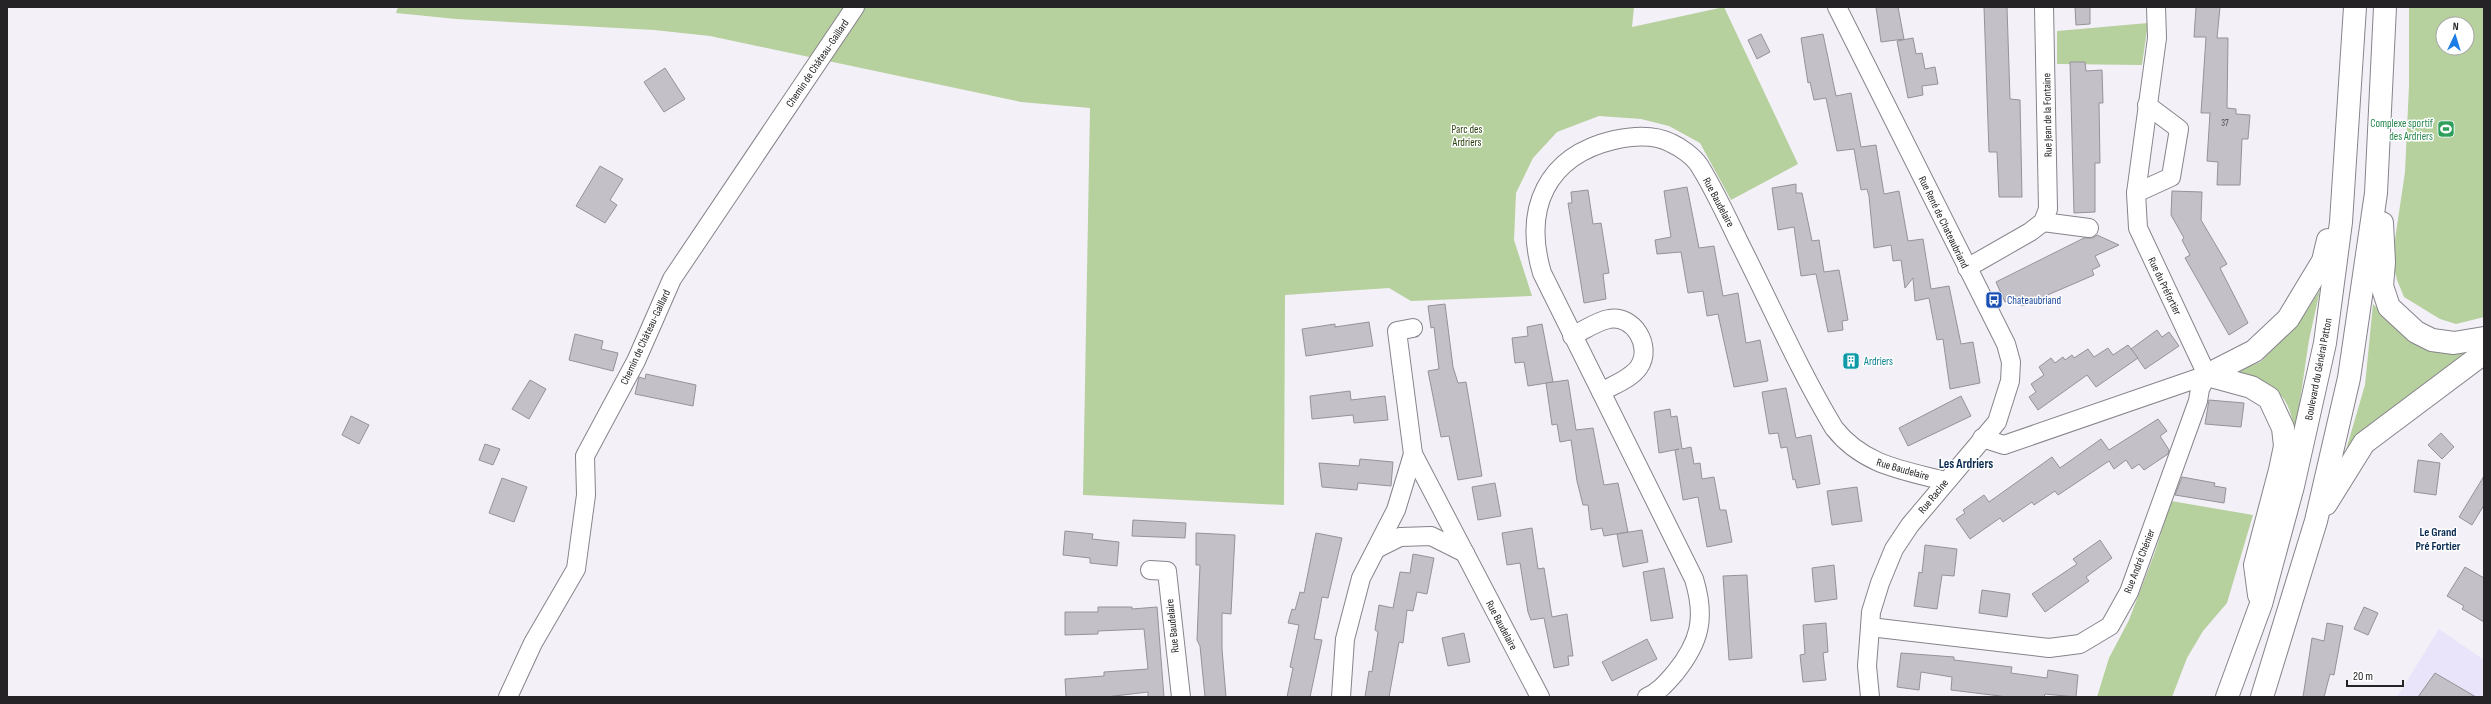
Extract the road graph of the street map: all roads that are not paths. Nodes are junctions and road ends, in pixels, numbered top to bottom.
1 (855, 7) edge
2 (1837, 7) edge
3 (2044, 7) edge
4 (2156, 7) edge
5 (2355, 7) edge
6 (2385, 7) edge
7 (2147, 105) junction
8 (2345, 155) junction
9 (2378, 159) junction
10 (2136, 193) junction
11 (2043, 222) junction
12 (2089, 228) dead end
13 (1967, 268) junction
14 (1413, 328) dead end
15 (1572, 336) junction
16 (2484, 338) edge
17 (2484, 353) edge
18 (2207, 375) junction
19 (1601, 392) junction
20 (1982, 438) junction
21 (1413, 454) junction
22 (1946, 481) junction
23 (2316, 520) junction
24 (1378, 548) junction
25 (1464, 553) junction
26 (1150, 570) dead end
27 (2261, 604) junction
28 (1870, 627) junction
29 (1670, 690) edge
30 (508, 697) edge
31 (1181, 697) edge
32 (1341, 697) edge
33 (1540, 697) edge
34 (1648, 697) edge
35 (1870, 697) edge
36 (2227, 697) edge
37 (2262, 697) edge

1 - 30 street, Chemin de Château-Gaillard
2 - 13 street, Rue René de Chateaubriand
3 - 11 street, Rue Jean de la Fontaine
4 - 7 street, Rue du Préfortier
5 - 8 highway, Boulevard du Général Patton
6 - 9 highway
7 - 10 street, Rue du Préfortier
7 - 10 street
8 - 18 highway
8 - 27 highway, Boulevard du Général Patton
9 - 16 highway
9 - 23 highway
10 - 18 street, Rue du Préfortier
11 - 12 street
11 - 13 street
13 - 20 street, Rue René de Chateaubriand
14 - 21 street, Rue Baudelaire
15 - 19 street, Rue Baudelaire
15 - 19 street
15 - 22 street, Rue Baudelaire
17 - 23 highway
18 - 20 street
18 - 27 highway
18 - 28 street, Rue André Chénier
19 - 29 street, Rue Baudelaire
20 - 22 street, Rue Racine
21 - 24 street, Rue Baudelaire
21 - 25 street, Rue Baudelaire
22 - 28 street, Rue Racine
23 - 37 highway
24 - 25 street
24 - 32 street, Rue Baudelaire
25 - 33 street, Rue Baudelaire
26 - 31 street, Rue Baudelaire
27 - 36 highway, Boulevard du Général Patton
28 - 35 street, Rue Racine
29 - 34 street, Rue Baudelaire

